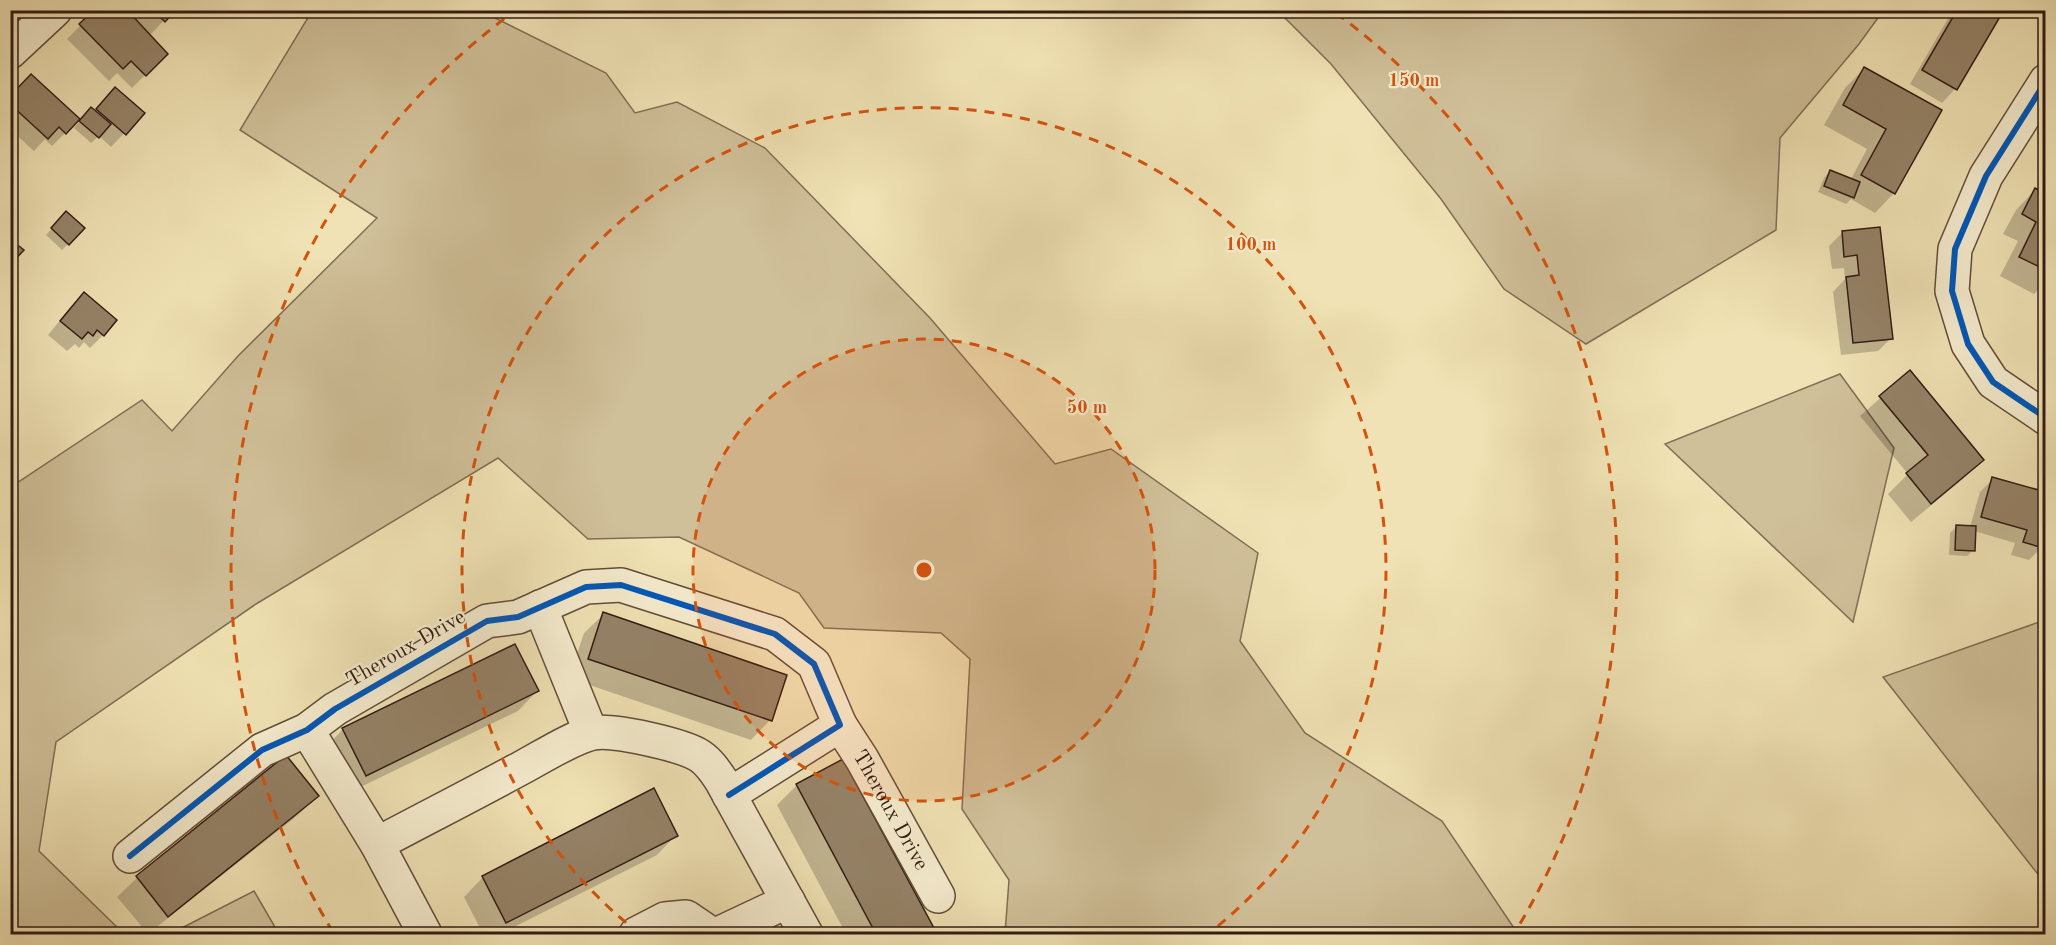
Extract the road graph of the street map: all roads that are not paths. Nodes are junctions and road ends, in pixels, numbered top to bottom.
1 (55, 10) edge
2 (10, 52) edge
3 (2046, 81) edge
4 (2046, 418) edge
5 (540, 607) junction
6 (840, 725) junction
7 (307, 730) junction
8 (591, 733) junction
9 (729, 795) junction
10 (377, 844) junction
11 (130, 856) dead end
12 (938, 896) dead end
13 (788, 901) junction
14 (425, 934) edge
15 (636, 934) edge
16 (711, 934) edge
17 (718, 934) edge
18 (806, 934) edge

1 - 2 street
3 - 4 street
5 - 6 street, Theroux Drive
5 - 7 street, Theroux Drive
5 - 8 street
6 - 9 street, Theroux Drive
6 - 12 street, Theroux Drive
7 - 10 street
7 - 11 street, Theroux Drive
8 - 9 street
8 - 10 street
9 - 13 street
10 - 14 street
13 - 17 street
13 - 18 street
15 - 16 street

